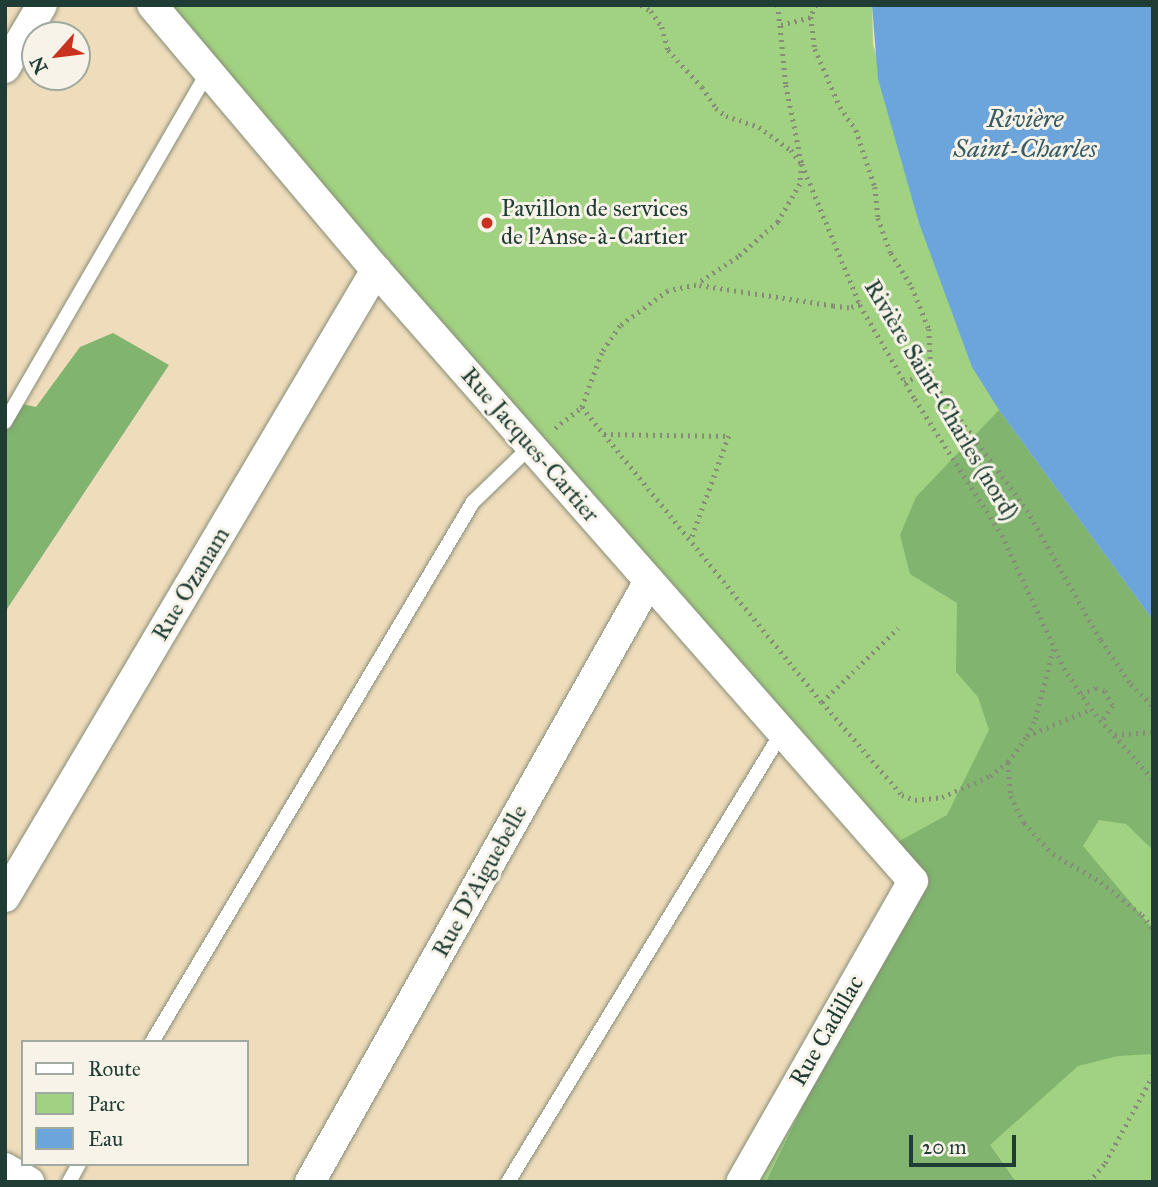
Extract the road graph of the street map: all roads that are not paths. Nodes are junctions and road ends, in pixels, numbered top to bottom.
1 (42, 5) edge
2 (152, 5) edge
3 (5, 68) edge
4 (208, 72) junction
5 (376, 270) junction
6 (5, 422) edge
7 (531, 446) junction
8 (649, 581) junction
9 (782, 732) junction
10 (913, 881) joint
11 (5, 897) edge
12 (153, 1040) edge
13 (78, 1166) edge
14 (5, 1168) edge
15 (29, 1182) edge
16 (69, 1182) edge
17 (310, 1182) edge
18 (508, 1182) edge
19 (741, 1182) edge

1 - 3 street
2 - 4 street, Rue Jacques-Cartier
4 - 5 street, Rue Jacques-Cartier
4 - 6 lane
5 - 7 street, Rue Jacques-Cartier
5 - 11 street, Rue Ozanam
7 - 8 street, Rue Jacques-Cartier
7 - 12 lane
8 - 9 street, Rue Jacques-Cartier
8 - 17 street, Rue D'Aiguebelle
9 - 10 street, Rue Jacques-Cartier
9 - 18 lane
10 - 19 street, Rue Cadillac
13 - 16 lane
14 - 15 street

